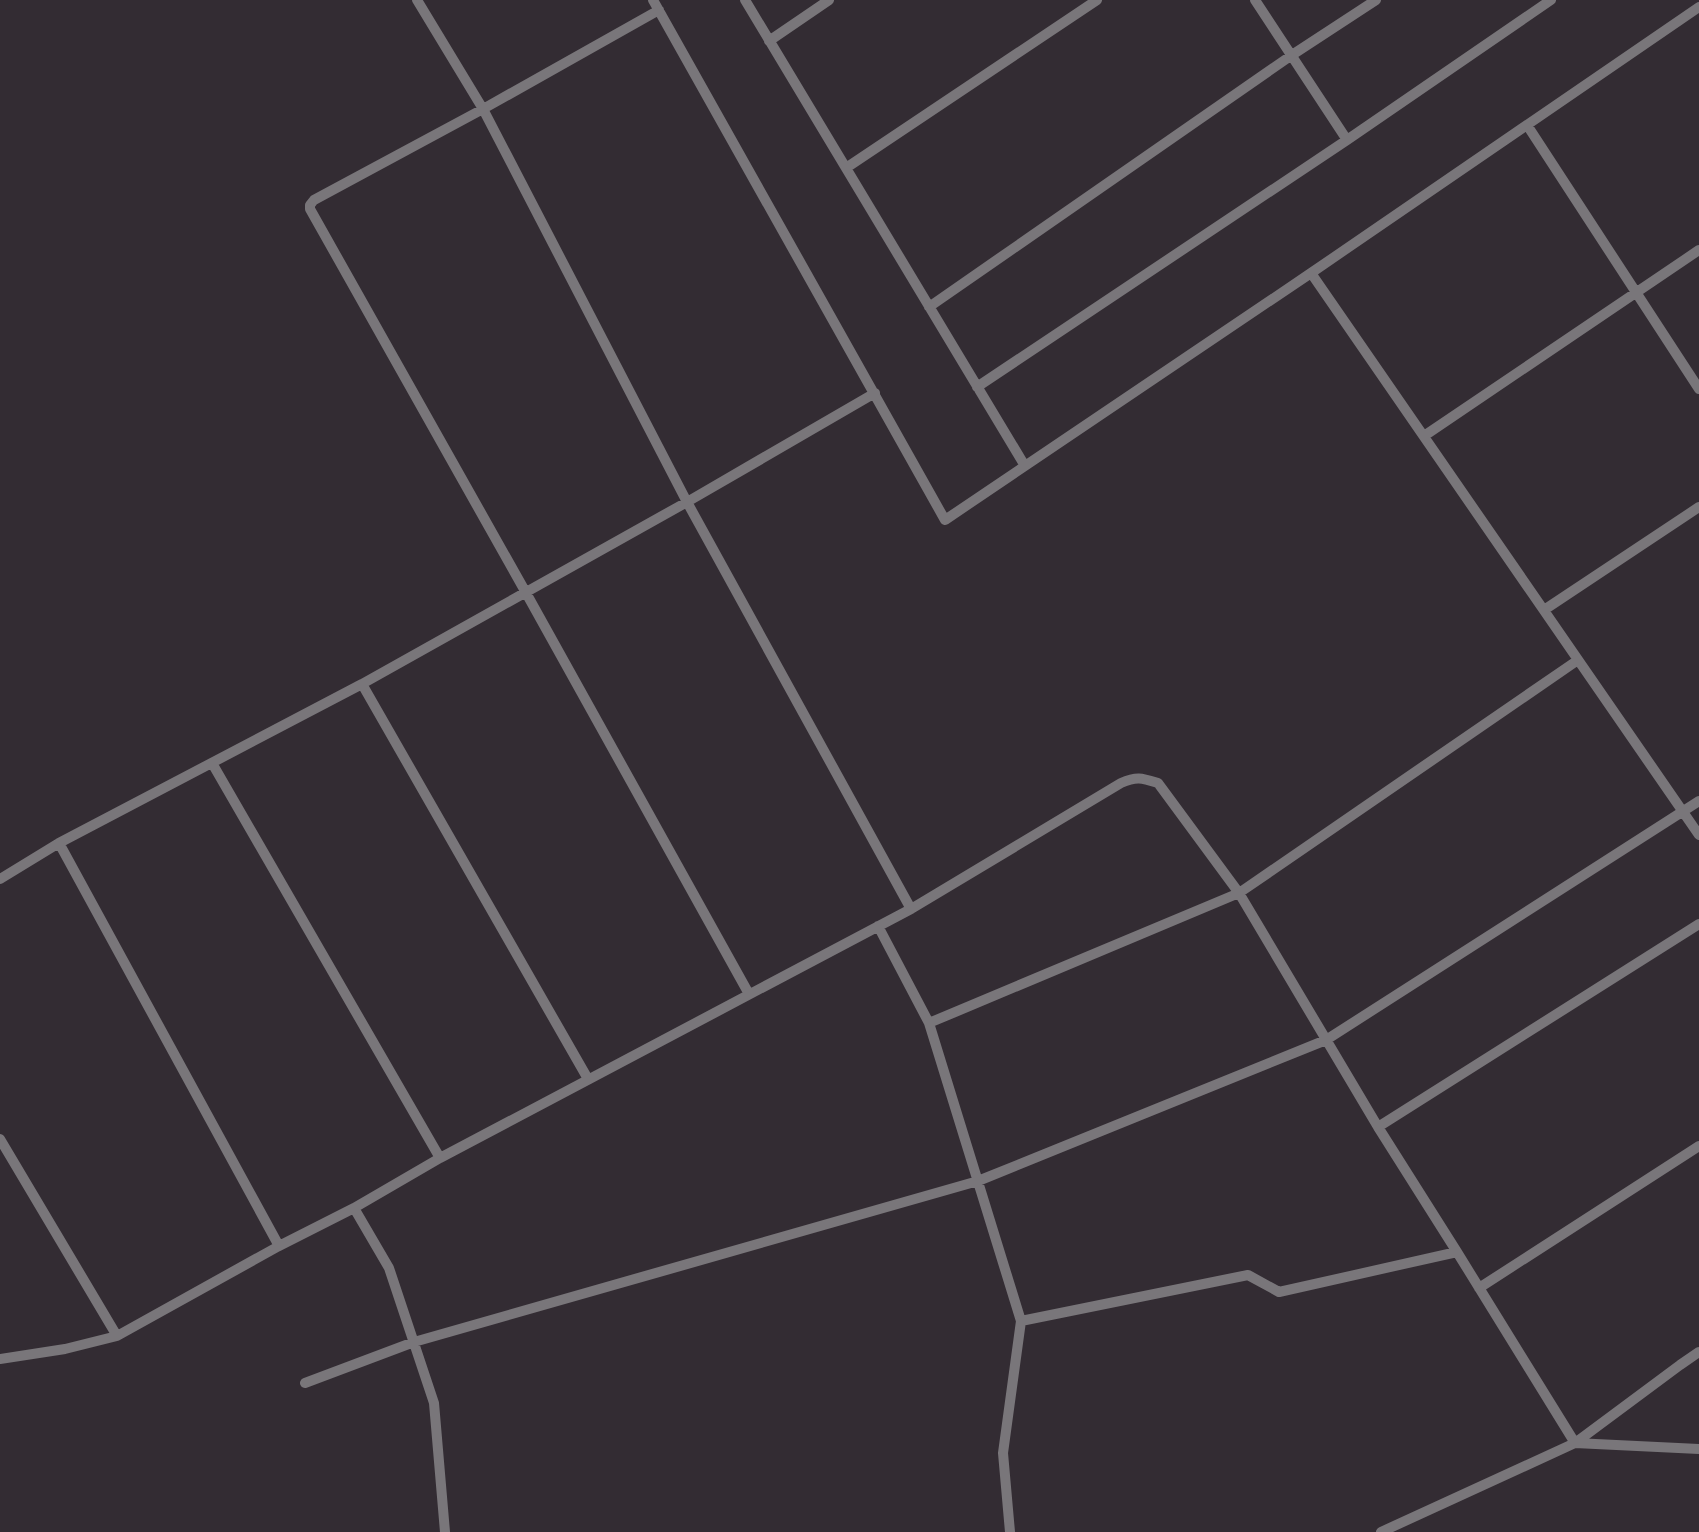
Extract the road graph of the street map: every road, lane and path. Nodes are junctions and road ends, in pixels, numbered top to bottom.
1 (416, 0) edge
2 (653, 0) edge
3 (745, 0) edge
4 (829, 0) edge
5 (1097, 0) edge
6 (1255, 0) edge
7 (1376, 0) edge
8 (1551, 0) edge
9 (1699, 7) edge
10 (659, 10) junction
11 (769, 41) junction
12 (1292, 55) junction
13 (483, 108) junction
14 (1527, 125) junction
15 (1347, 140) junction
16 (846, 168) junction
17 (1699, 250) edge
18 (1311, 273) junction
19 (1636, 293) junction
20 (929, 307) junction
21 (977, 387) junction
22 (1699, 390) edge
23 (874, 393) junction
24 (1424, 436) junction
25 (1025, 466) junction
26 (687, 502) junction
27 (1699, 506) edge
28 (525, 591) junction
29 (1544, 610) junction
30 (1578, 660) junction
31 (362, 684) junction
32 (212, 763) junction
33 (1699, 801) edge
34 (1683, 811) junction
35 (1699, 834) edge
36 (59, 843) junction
37 (0, 880) edge
38 (1239, 894) junction
39 (910, 909) junction
40 (1699, 924) edge
41 (878, 926) junction
42 (749, 994) junction
43 (929, 1022) junction
44 (1326, 1040) junction
45 (588, 1079) junction
46 (1378, 1127) junction
47 (0, 1139) edge
48 (1699, 1146) edge
49 (440, 1158) junction
50 (978, 1181) junction
51 (354, 1208) junction
52 (279, 1246) junction
53 (1457, 1252) junction
54 (1480, 1288) junction
55 (1021, 1321) junction
56 (117, 1336) junction
57 (414, 1342) junction
58 (1699, 1352) edge
59 (0, 1359) edge
60 (305, 1383) dead end
61 (1575, 1444) junction
62 (1699, 1449) edge
63 (446, 1532) edge
64 (1010, 1532) edge
65 (1382, 1532) edge

1 - 13 street
2 - 10 street
3 - 11 street
4 - 11 street
5 - 16 street
6 - 12 street
7 - 12 street
8 - 15 street
9 - 14 street
10 - 13 street
10 - 23 street
11 - 16 street
12 - 15 street
12 - 20 street
13 - 26 street
13 - 28 street
14 - 18 street
14 - 19 street
15 - 21 street
16 - 20 street
17 - 19 street
18 - 24 street
18 - 25 street
19 - 22 street
19 - 24 street
20 - 21 street
21 - 25 street
23 - 25 street
23 - 26 street
24 - 29 street
26 - 28 street
26 - 39 street
27 - 29 street
28 - 31 street
28 - 42 street
29 - 30 street
30 - 34 street
30 - 38 street
31 - 32 street
31 - 45 street
32 - 36 street
32 - 49 street
33 - 34 street
34 - 35 street
34 - 44 street
36 - 37 street
36 - 52 street
38 - 39 street
38 - 43 street
38 - 44 street
39 - 41 street
40 - 46 street
41 - 42 street
41 - 43 street
42 - 45 street
43 - 50 street
44 - 46 street
44 - 50 street
45 - 49 street
46 - 53 street
47 - 56 street
48 - 54 street
49 - 51 street
50 - 55 street
50 - 57 street
51 - 52 street
51 - 57 street
52 - 56 street
53 - 54 street
53 - 55 street
54 - 61 street
55 - 64 street
56 - 59 street
57 - 60 street
57 - 63 street
58 - 61 street
61 - 62 street
61 - 65 street

